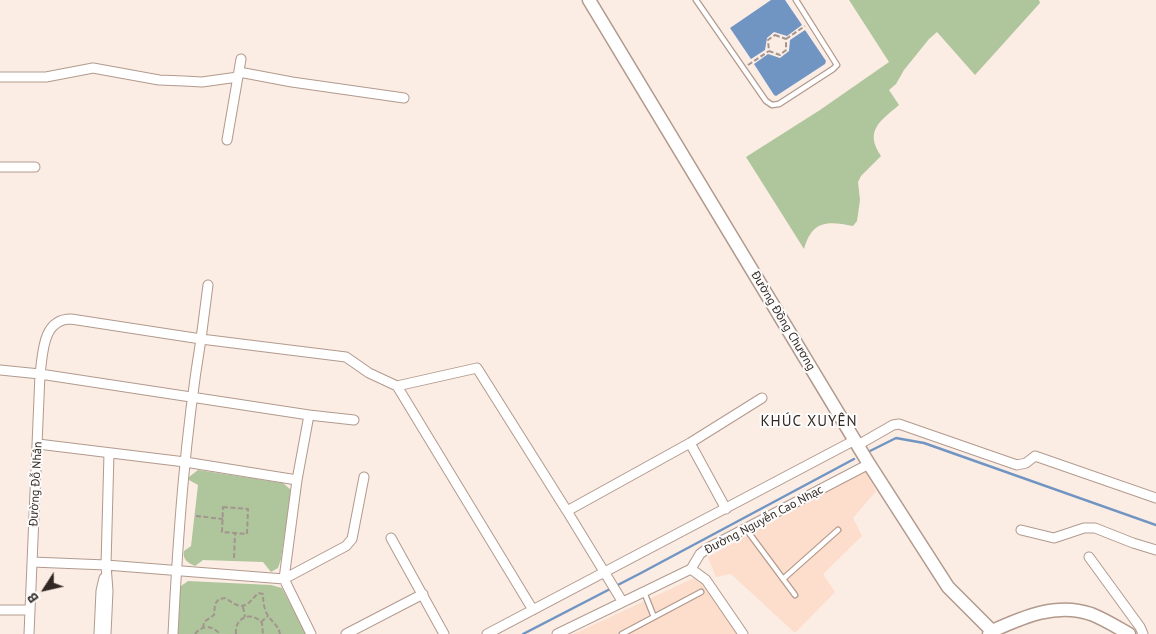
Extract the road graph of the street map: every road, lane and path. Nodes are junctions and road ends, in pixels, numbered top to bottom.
1 (589, 0) edge
2 (796, 0) edge
3 (699, 1) edge
4 (811, 23) junction
5 (786, 39) junction
6 (769, 51) junction
7 (241, 59) dead end
8 (743, 68) junction
9 (238, 75) junction
10 (0, 77) edge
11 (404, 98) dead end
12 (227, 140) dead end
13 (0, 167) edge
14 (35, 167) dead end
15 (208, 285) dead end
16 (201, 338) junction
17 (0, 370) edge
18 (40, 374) junction
19 (396, 386) junction
20 (192, 396) junction
21 (762, 398) dead end
22 (310, 415) junction
23 (354, 420) dead end
24 (690, 443) junction
25 (38, 444) junction
26 (861, 451) junction
27 (109, 453) junction
28 (185, 462) junction
29 (364, 477) dead end
30 (298, 480) junction
31 (1156, 498) edge
32 (726, 509) junction
33 (567, 511) junction
34 (196, 516) dead end
35 (223, 519) junction
36 (746, 529) junction
37 (838, 530) dead end
38 (1021, 530) dead end
39 (235, 533) junction
40 (391, 538) dead end
41 (1156, 550) edge
42 (1089, 557) dead end
43 (234, 558) dead end
44 (32, 562) junction
45 (106, 565) junction
46 (691, 569) junction
47 (176, 571) junction
48 (606, 575) junction
49 (284, 579) junction
50 (783, 579) junction
51 (643, 591) junction
52 (702, 592) dead end
53 (423, 594) junction
54 (795, 595) dead end
55 (620, 598) junction
56 (243, 606) junction
57 (0, 610) edge
58 (30, 610) junction
59 (533, 610) junction
60 (268, 616) junction
61 (245, 617) junction
62 (654, 617) junction
63 (261, 622) junction
64 (203, 628) junction
65 (991, 632) edge
66 (29, 634) edge
67 (99, 634) edge
68 (106, 634) edge
69 (173, 634) edge
70 (195, 634) edge
71 (220, 634) edge
72 (236, 634) edge
73 (263, 634) edge
74 (280, 634) edge
75 (311, 634) edge
76 (346, 634) edge
77 (444, 634) edge
78 (487, 634) edge
79 (557, 634) edge
80 (622, 634) edge
81 (744, 634) edge
82 (1129, 634) edge
83 (1143, 634) edge

1 - 26 street, Đường Đồng Chương
2 - 4 lane
3 - 8 lane
4 - 5 path
4 - 8 lane
5 - 6 path
5 - 6 path
6 - 8 path
7 - 9 street
9 - 10 street
9 - 11 street
9 - 12 street
13 - 14 street
15 - 16 street
16 - 18 street, Đường Đỗ Nhân
16 - 19 street
16 - 20 street
17 - 18 street
18 - 20 street
18 - 25 street, Đường Đỗ Nhân
19 - 33 street
19 - 59 street
20 - 22 street
20 - 28 street
21 - 24 street
22 - 23 street
22 - 30 street
24 - 32 street
24 - 33 street
25 - 27 street
25 - 44 street, Đường Đỗ Nhân
26 - 31 street
26 - 32 street
26 - 36 street, Đường Nguyễn Cao Nhạc
26 - 65 street, Đường Đồng Chương
27 - 28 street
27 - 45 street
28 - 30 street
28 - 47 street
29 - 49 street
30 - 49 street
32 - 48 street
33 - 48 street
34 - 35 path
35 - 39 path
35 - 39 path
36 - 46 street, Đường Nguyễn Cao Nhạc
36 - 50 lane
37 - 50 lane
38 - 41 street
39 - 43 path
40 - 53 street
42 - 83 street
44 - 45 street
44 - 58 street, Đường Đỗ Nhân
45 - 47 street
45 - 67 street
45 - 68 street
46 - 51 street, Đường Nguyễn Cao Nhạc
46 - 81 street
47 - 49 street
47 - 69 street
48 - 55 street
48 - 59 street
49 - 75 street
50 - 54 lane
51 - 55 street, Đường Nguyễn Cao Nhạc
51 - 62 lane
52 - 62 lane
53 - 76 street
53 - 77 street
55 - 79 street, Đường Nguyễn Cao Nhạc
56 - 60 path
56 - 61 path
56 - 64 path
57 - 58 street
58 - 66 street, Đường Đỗ Nhân
59 - 78 street
60 - 63 path
60 - 74 path
61 - 63 path
61 - 72 path
62 - 80 lane
63 - 73 path
64 - 70 path
64 - 71 path
65 - 82 street

